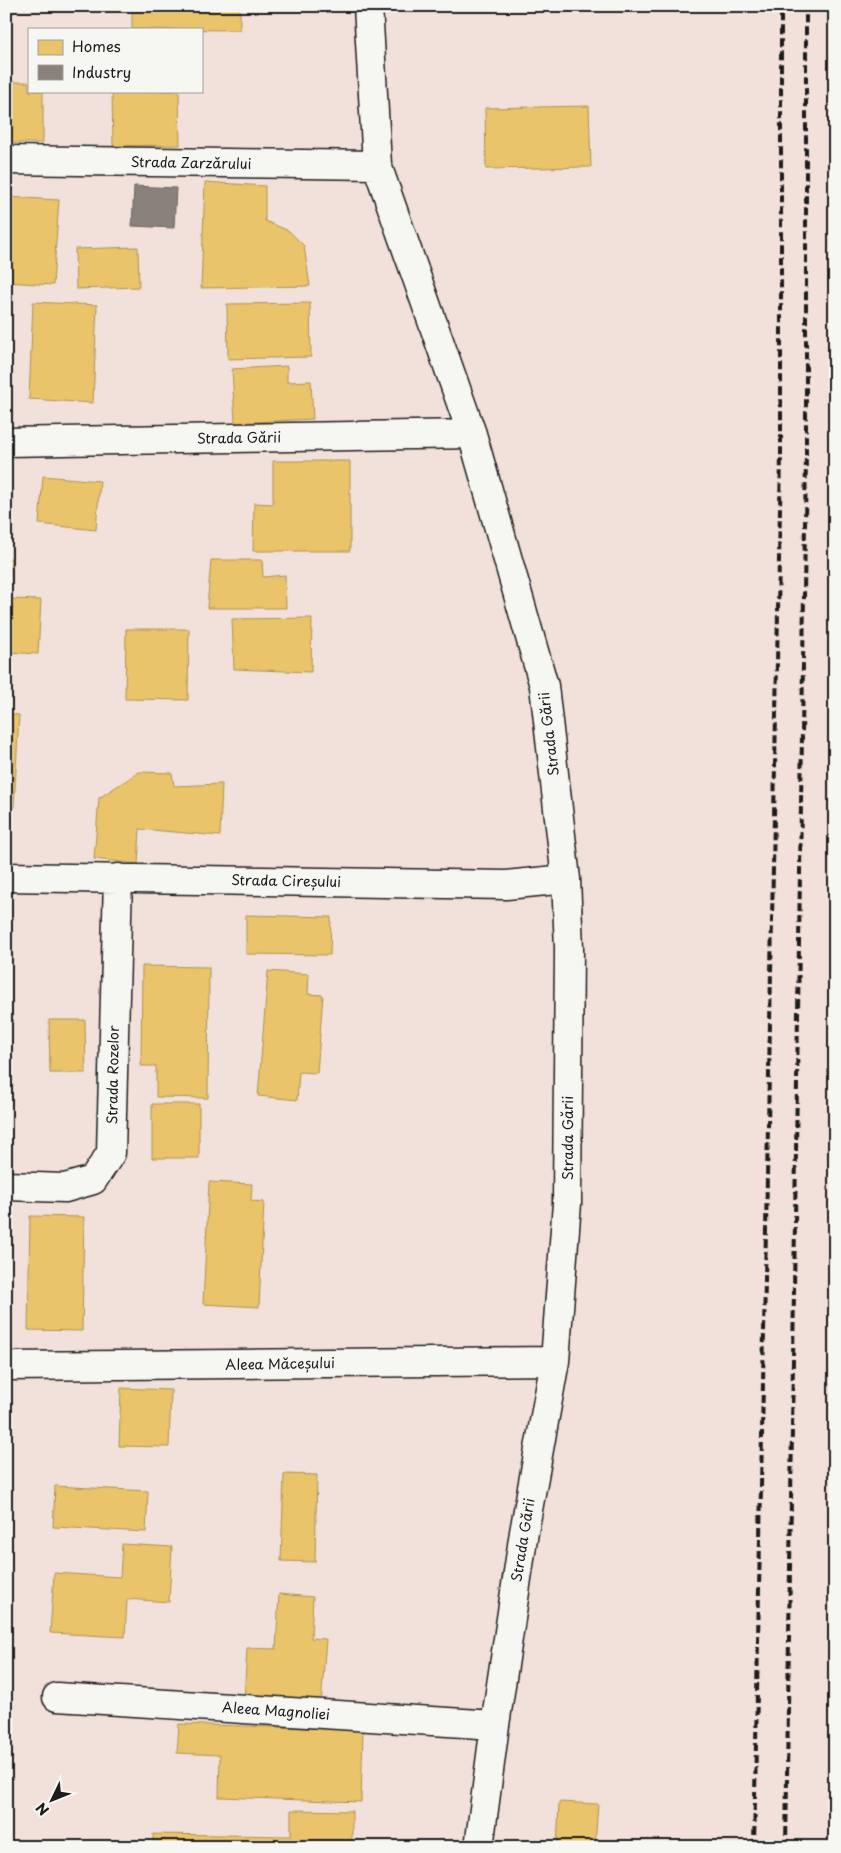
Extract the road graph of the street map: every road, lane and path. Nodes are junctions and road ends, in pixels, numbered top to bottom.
1 (368, 6) edge
2 (6, 160) edge
3 (377, 164) junction
4 (472, 434) junction
5 (6, 442) edge
6 (6, 877) edge
7 (118, 878) junction
8 (566, 879) junction
9 (6, 1186) edge
10 (554, 1361) junction
11 (6, 1366) edge
12 (58, 1697) dead end
13 (495, 1725) junction
14 (479, 1847) edge

1 - 3 street, Strada Gării
2 - 3 street, Strada Zarzărului
3 - 4 street, Strada Gării
4 - 5 street, Strada Gării
4 - 8 street, Strada Gării
6 - 7 street, Strada Cireșului
7 - 8 street, Strada Cireșului
7 - 9 street, Strada Rozelor
8 - 10 street, Strada Gării
10 - 11 street, Aleea Măceșului
10 - 13 street, Strada Gării
12 - 13 street, Aleea Magnoliei
13 - 14 street, Strada Gării

